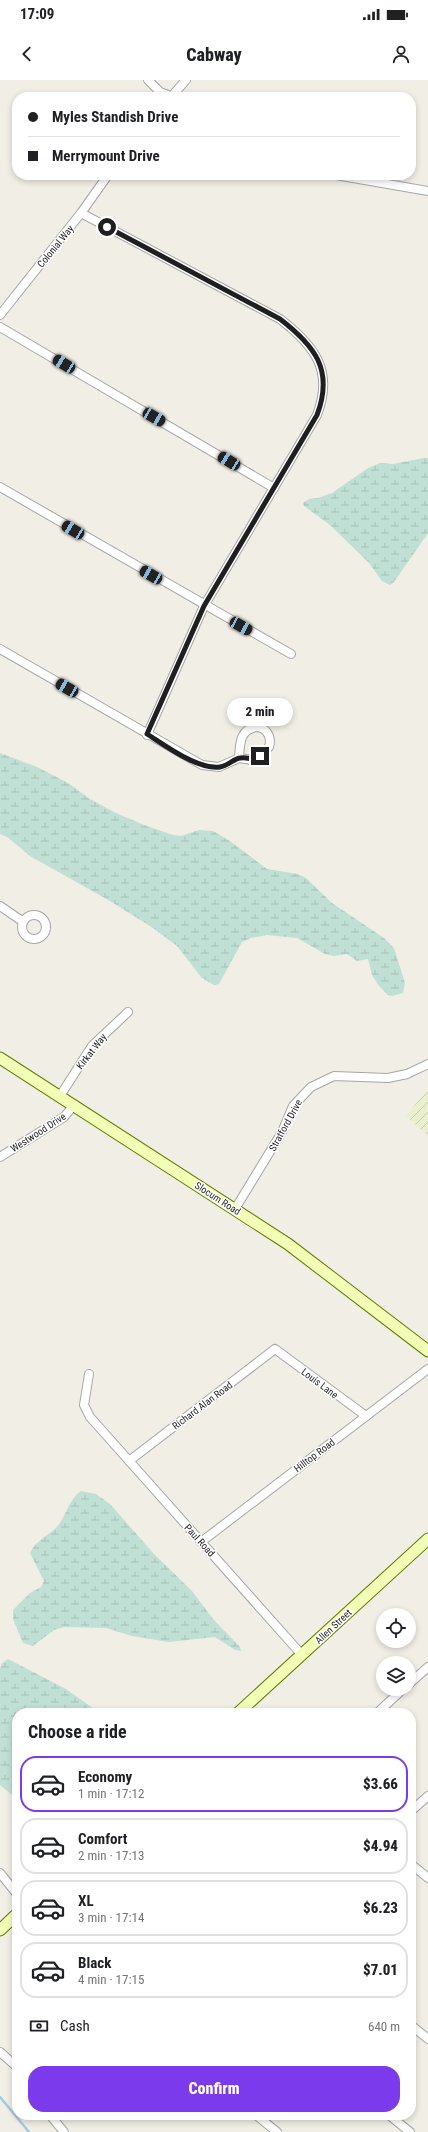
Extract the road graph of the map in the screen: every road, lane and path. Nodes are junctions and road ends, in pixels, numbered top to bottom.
1 (148, 80) edge
2 (186, 80) edge
3 (160, 92) edge
4 (176, 92) edge
5 (104, 180) edge
6 (365, 180) edge
7 (428, 191) edge
8 (81, 213) junction
9 (0, 315) edge
10 (0, 327) edge
11 (0, 487) edge
12 (274, 488) junction
13 (204, 606) junction
14 (0, 650) edge
15 (291, 654) dead end
16 (147, 734) junction
17 (239, 758) junction
18 (0, 906) edge
19 (22, 921) dead end
20 (128, 1012) dead end
21 (0, 1058) edge
22 (428, 1064) edge
23 (60, 1096) junction
24 (74, 1106) junction
25 (0, 1157) edge
26 (235, 1209) junction
27 (275, 1349) joint
28 (428, 1351) edge
29 (428, 1369) edge
30 (89, 1374) dead end
31 (366, 1416) junction
32 (129, 1460) junction
33 (428, 1539) edge
34 (201, 1542) junction
35 (302, 1655) junction
36 (428, 1667) edge
37 (416, 1678) edge
38 (395, 1696) edge
39 (244, 1708) edge
40 (382, 1708) edge
41 (428, 1796) edge
42 (416, 1807) edge
43 (416, 1868) edge
44 (0, 1873) edge
45 (428, 1878) edge
46 (12, 1888) edge
47 (12, 1921) edge
48 (0, 1930) edge
49 (416, 2030) edge
50 (428, 2039) edge
51 (0, 2052) edge
52 (12, 2063) edge
53 (54, 2120) edge
54 (262, 2120) edge
55 (395, 2120) edge
56 (64, 2132) edge
57 (277, 2132) edge
58 (410, 2132) edge

1 - 3 street
2 - 4 street
5 - 8 street, Colonial Way
6 - 7 street
8 - 9 street, Colonial Way
8 - 12 street
10 - 12 street
11 - 13 street
12 - 13 street
13 - 15 street
13 - 16 street
14 - 16 street
16 - 17 street
17 - 17 street
18 - 19 street
20 - 23 street, Kirkat Way
21 - 23 main road, Slocum Road
22 - 26 street, Stratford Drive
23 - 24 main road, Slocum Road
24 - 25 street, Westwood Drive
24 - 26 main road, Slocum Road
26 - 28 main road, Slocum Road
27 - 31 street, Louis Lane
27 - 32 street, Richard Alan Road
29 - 31 street, Hilltop Road
30 - 32 street, Paul Road
31 - 34 street, Hilltop Road
32 - 34 street, Paul Road
33 - 35 main road, Allen Street
34 - 35 street, Paul Road
35 - 39 main road, Allen Street
36 - 37 street
38 - 40 street
41 - 42 street
43 - 45 street
44 - 46 street
47 - 48 main road
49 - 50 street
51 - 52 street
53 - 56 street
54 - 57 street
55 - 58 street

